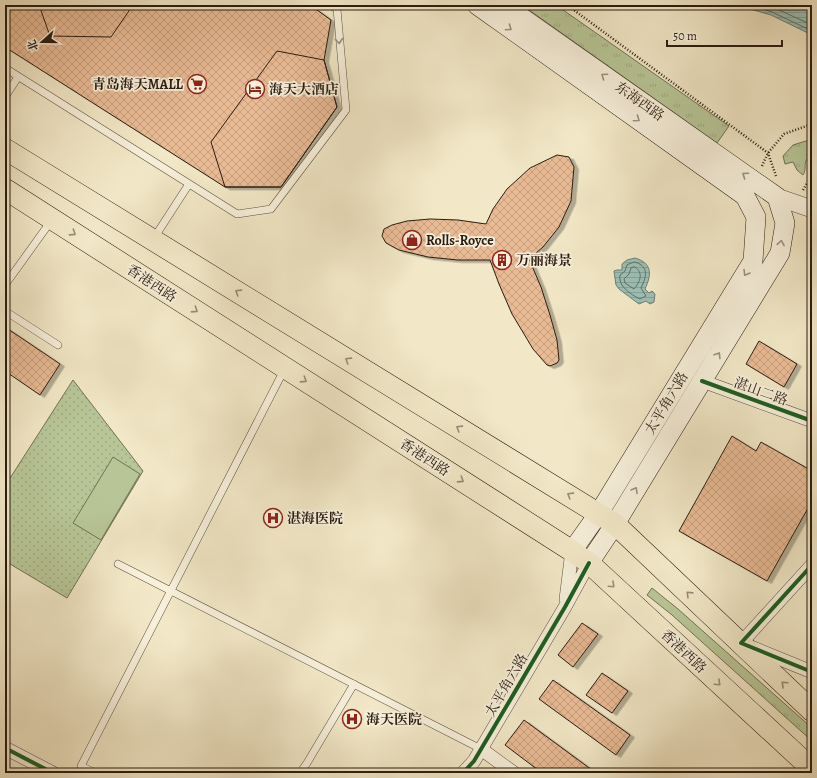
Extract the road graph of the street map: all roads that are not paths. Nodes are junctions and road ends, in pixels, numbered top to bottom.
1 (477, 5) edge
2 (504, 5) edge
3 (334, 6) edge
4 (5, 68) edge
5 (18, 77) junction
6 (5, 97) edge
7 (5, 149) edge
8 (189, 184) junction
9 (5, 189) edge
10 (750, 189) junction
11 (777, 197) junction
12 (809, 201) edge
13 (52, 220) junction
14 (153, 240) junction
15 (5, 285) edge
16 (5, 311) edge
17 (58, 345) dead end
18 (285, 368) junction
19 (702, 381) junction
20 (812, 421) edge
21 (607, 518) junction
22 (572, 551) junction
23 (589, 563) junction
24 (118, 564) dead end
25 (812, 565) edge
26 (171, 591) junction
27 (565, 607) junction
28 (741, 643) junction
29 (812, 672) edge
30 (354, 684) junction
31 (812, 711) edge
32 (5, 748) edge
33 (481, 749) junction
34 (812, 768) edge
35 (52, 773) edge
36 (95, 773) edge
37 (300, 773) edge
38 (464, 773) edge
39 (514, 773) edge

1 -> 10 main road, 东海西路
10 -> 2 main road, 东海西路
3 -> 8 lane
4 - 5 lane
5 - 6 lane
5 - 8 lane
7 - 14 main road
8 - 14 lane
9 - 13 main road, 香港西路
10 - 11 main road, 东海西路
10 -> 21 main road, 太平角六路
11 - 12 street
19 -> 11 main road, 太平角六路
13 - 15 lane
13 -> 18 main road, 香港西路
21 -> 14 main road
16 - 17 lane
18 -> 22 main road, 香港西路
18 - 26 lane
19 - 20 street, 湛山二路
21 -> 19 main road, 太平角六路
21 - 22 main road, 太平角六路
21 - 23 main road
28 -> 21 main road
22 - 23 main road, 香港西路
22 - 27 street, 太平角六路
23 - 27 street
23 -> 34 main road, 香港西路
24 - 26 lane
25 - 28 street
26 - 30 lane
26 - 36 lane
27 - 33 street, 太平角六路
28 - 29 street
31 -> 28 main road
30 - 33 lane
30 - 37 lane
32 - 35 street
33 - 38 street, 太平角六路
33 - 39 street

